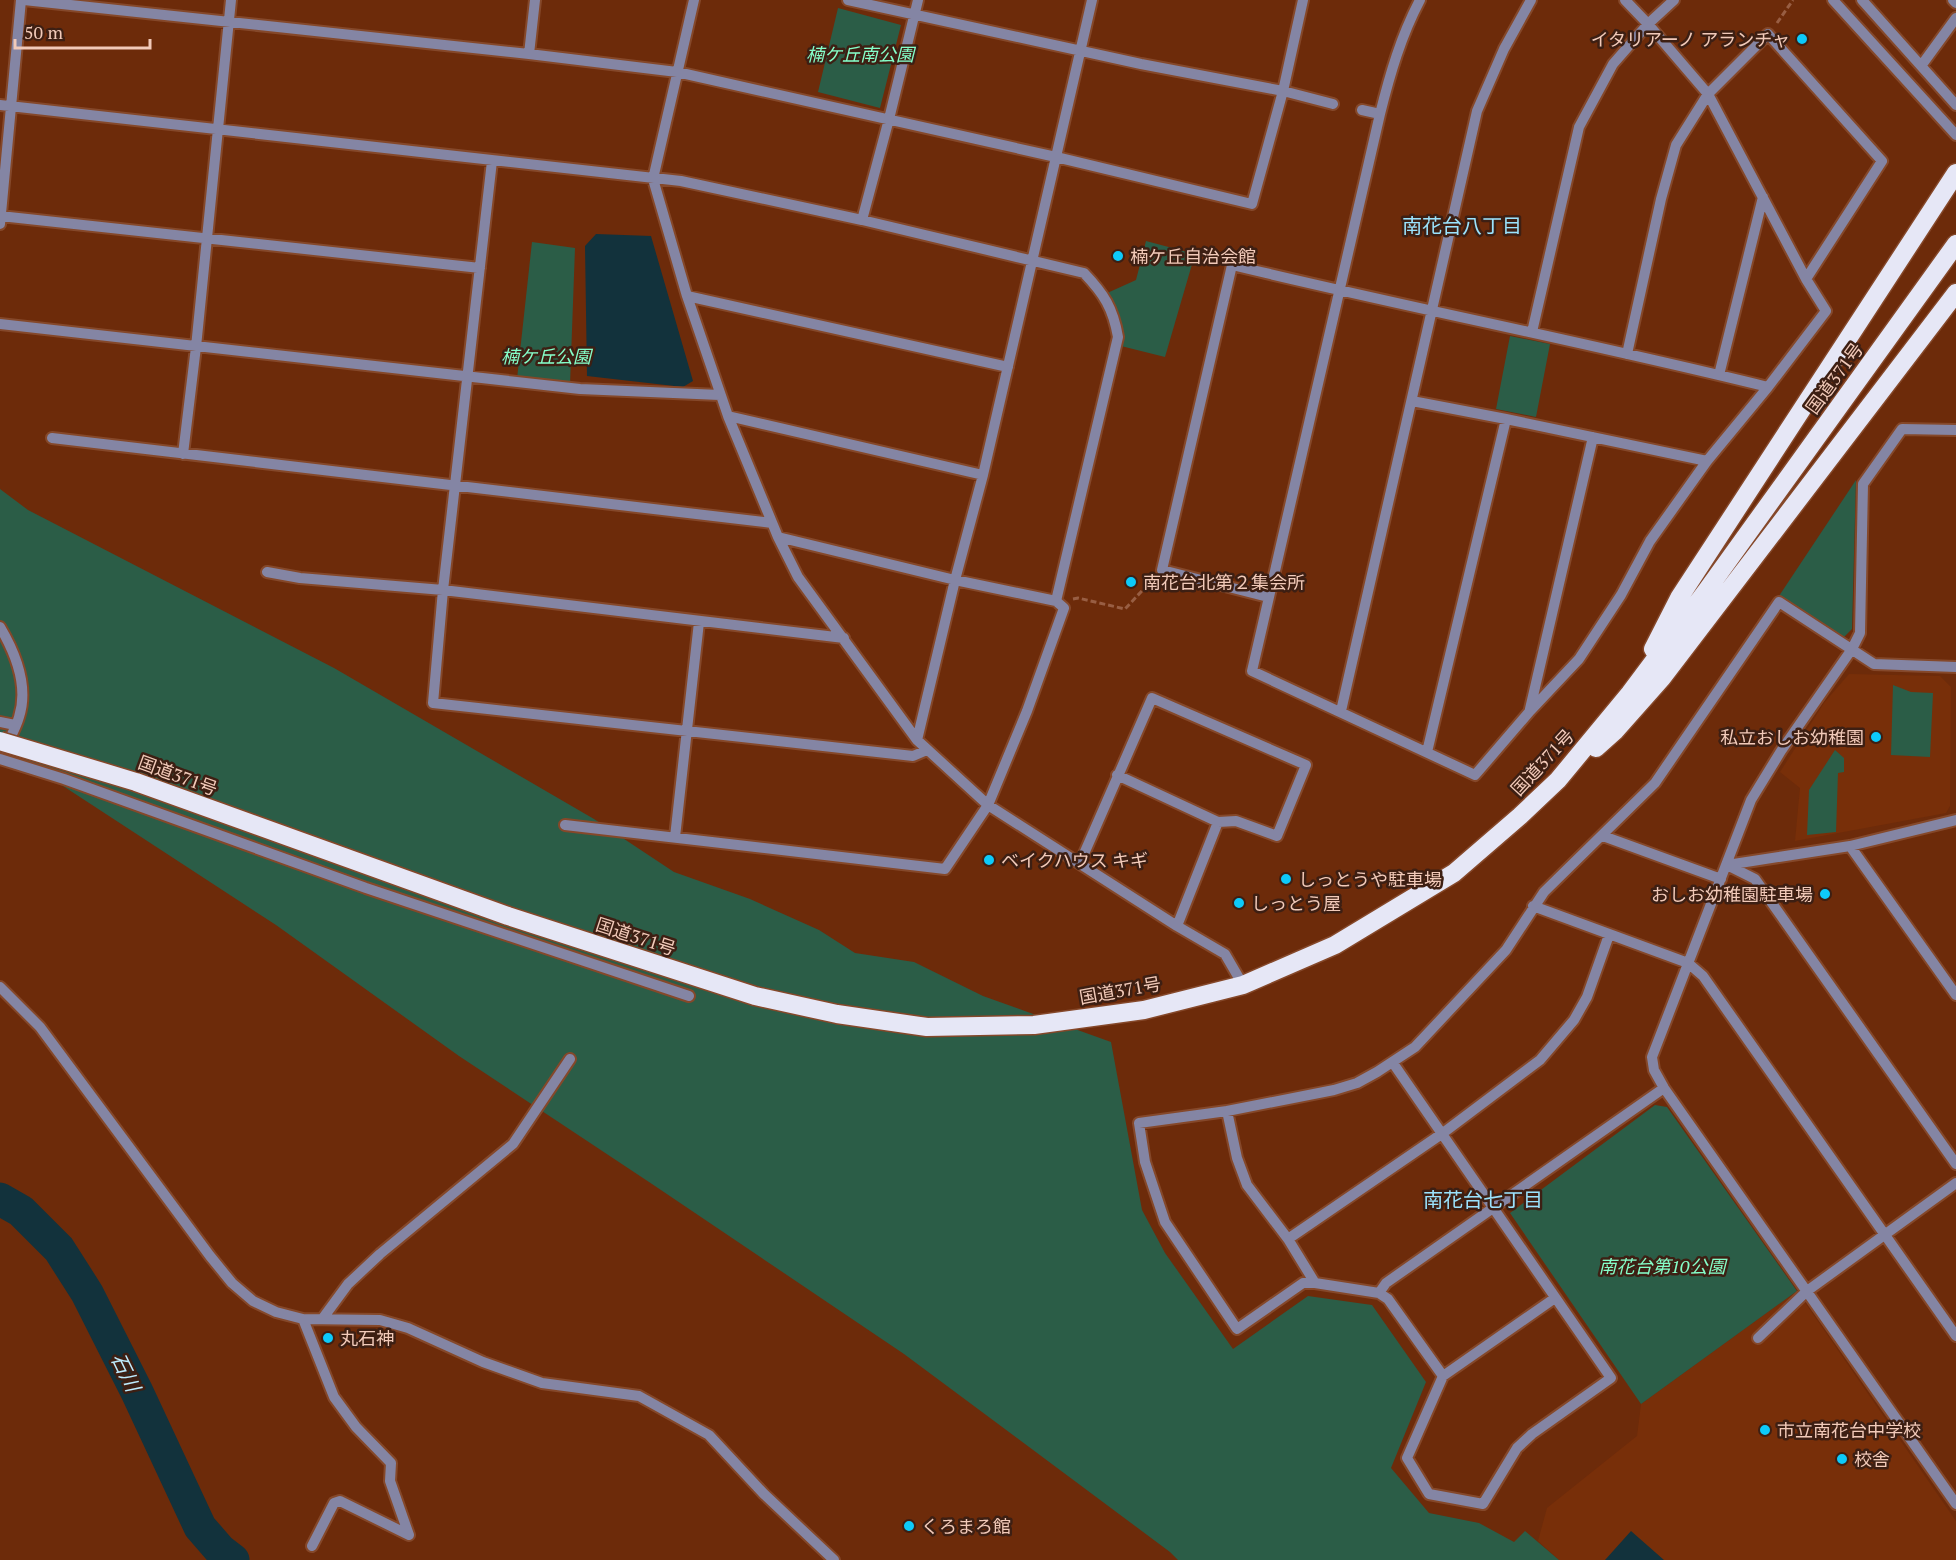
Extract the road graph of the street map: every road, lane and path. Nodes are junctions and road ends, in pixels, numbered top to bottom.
1 (23, 0) edge
2 (231, 0) edge
3 (535, 0) edge
4 (694, 0) edge
5 (848, 0) edge
6 (918, 0) edge
7 (1092, 0) edge
8 (1420, 0) edge
9 (1531, 0) edge
10 (1625, 0) edge
11 (1674, 0) edge
12 (1793, 0) edge
13 (1833, 0) edge
14 (1862, 0) edge
15 (1953, 0) edge
16 (1300, 2) edge
17 (1956, 3) edge
18 (914, 14) junction
19 (1956, 18) edge
20 (229, 23) junction
21 (1648, 24) junction
22 (1768, 34) junction
23 (1081, 50) junction
24 (530, 54) junction
25 (1921, 66) junction
26 (676, 72) junction
27 (1283, 91) junction
28 (1708, 94) junction
29 (1333, 104) dead end
30 (0, 105) edge
31 (1956, 105) edge
32 (12, 106) junction
33 (1362, 110) dead end
34 (1380, 114) junction
35 (889, 119) junction
36 (219, 130) junction
37 (1956, 135) edge
38 (1056, 157) junction
39 (492, 161) junction
40 (1956, 173) edge
41 (654, 179) junction
42 (1763, 197) junction
43 (0, 218) edge
44 (862, 220) junction
45 (207, 239) junction
46 (1956, 244) edge
47 (1033, 261) junction
48 (480, 268) junction
49 (1806, 279) junction
50 (1338, 290) junction
51 (1956, 293) edge
52 (687, 296) junction
53 (1431, 311) junction
54 (0, 324) edge
55 (1532, 332) junction
56 (196, 347) junction
57 (1627, 354) junction
58 (1008, 367) junction
59 (1719, 375) junction
60 (468, 377) junction
61 (1768, 387) junction
62 (720, 395) junction
63 (1412, 401) junction
64 (728, 416) junction
65 (1506, 419) junction
66 (1956, 430) edge
67 (1593, 437) junction
68 (52, 438) dead end
69 (183, 454) junction
70 (1707, 461) junction
71 (983, 475) junction
72 (455, 486) junction
73 (772, 523) junction
74 (778, 537) junction
75 (1162, 570) junction
76 (267, 572) dead end
77 (955, 580) junction
78 (443, 590) junction
79 (1268, 597) junction
80 (1056, 601) junction
81 (699, 622) junction
82 (0, 627) edge
83 (844, 638) junction
84 (1852, 649) junction
85 (1956, 667) edge
86 (1630, 693) junction
87 (1341, 711) junction
88 (1530, 711) junction
89 (0, 722) edge
90 (15, 725) junction
91 (687, 730) junction
92 (917, 740) junction
93 (0, 741) edge
94 (927, 750) junction
95 (1427, 752) junction
96 (0, 759) edge
97 (1117, 775) junction
98 (1558, 780) junction
99 (988, 805) junction
100 (1956, 820) edge
101 (1218, 822) junction
102 (565, 825) dead end
103 (1603, 836) junction
104 (675, 837) junction
105 (1850, 846) junction
106 (1080, 863) junction
107 (1727, 865) junction
108 (1722, 879) junction
109 (1533, 906) junction
110 (1176, 926) junction
111 (1609, 935) junction
112 (1688, 963) junction
113 (1243, 985) junction
114 (0, 987) edge
115 (1956, 995) edge
116 (689, 996) dead end
117 (570, 1059) dead end
118 (1393, 1063) junction
119 (1664, 1088) junction
120 (1227, 1111) junction
121 (1443, 1133) junction
122 (1956, 1164) edge
123 (1956, 1183) edge
124 (1492, 1207) junction
125 (1885, 1234) junction
126 (1288, 1239) junction
127 (1315, 1283) junction
128 (1807, 1291) junction
129 (1379, 1293) junction
130 (1556, 1298) junction
131 (323, 1318) junction
132 (303, 1319) junction
133 (1956, 1336) edge
134 (1758, 1338) dead end
135 (1443, 1376) junction
136 (1956, 1504) edge
137 (312, 1546) dead end
138 (834, 1560) edge

1 - 20 street
1 - 32 street
2 - 20 street
3 - 24 street
4 - 26 street
5 - 18 street
6 - 18 street
7 - 23 street
8 - 34 street
9 - 53 street
10 - 21 street
11 - 21 street
12 - 22 path
13 - 37 street
14 - 25 street
15 - 17 street
16 - 27 street
18 - 23 street
18 - 35 street
19 - 25 street
20 - 24 street
20 - 36 street
21 - 28 street
21 - 55 street
22 - 28 street
22 - 49 street
23 - 27 street
23 - 38 street
24 - 26 street
25 - 31 street
26 - 35 street
26 - 41 street
27 - 29 street
27 - 38 street
28 - 42 street
28 - 57 street
30 - 32 street
32 - 36 street
32 - 43 street
33 - 34 street
34 - 50 street
35 - 38 street
35 - 44 street
36 - 39 street
36 - 45 street
38 - 47 street
39 - 41 street
39 - 48 street
40 - 86 highway
41 - 44 street
41 - 52 street
42 - 49 street
42 - 59 street
43 - 45 street
44 - 47 street
45 - 48 street
45 - 56 street
46 - 86 highway, 国道371号
47 - 58 street
47 - 80 street
48 - 60 street
49 - 61 street
50 - 53 street
50 - 75 street
50 - 79 street
51 - 98 highway
52 - 58 street
52 - 62 street
53 - 55 street
53 - 63 street
54 - 56 street
55 - 57 street
56 - 60 street
56 - 69 street
57 - 59 street
58 - 71 street
59 - 61 street
60 - 62 street
60 - 72 street
61 - 70 street
62 - 64 street
63 - 65 street
63 - 87 street
64 - 71 street
64 - 73 street
65 - 67 street
65 - 95 street
66 - 84 street
67 - 70 street
67 - 88 street
68 - 69 street
69 - 72 street
70 - 88 street
71 - 77 street
72 - 73 street
72 - 78 street
73 - 74 street
74 - 77 street
74 - 83 street
75 - 79 street
75 - 80 path
76 - 78 street
77 - 80 street
77 - 92 street
78 - 81 street
78 - 91 street
79 - 87 street
80 - 99 street
81 - 83 street
81 - 91 street
82 - 90 street
83 - 92 street
84 - 85 street
84 - 103 street
84 - 107 street
86 - 98 highway, 国道371号
87 - 95 street
88 - 95 street
89 - 90 street
90 - 96 street
91 - 94 street
91 - 104 street
92 - 94 street
93 - 113 highway, 国道371号, bridge
94 - 99 street
96 - 116 street
97 - 101 street
97 - 101 street
97 - 106 street
98 - 113 highway, 国道371号
99 - 104 street
99 - 106 street
100 - 105 street
101 - 110 street
102 - 104 street
103 - 108 street
103 - 109 street
105 - 107 street
105 - 115 street
106 - 110 street
107 - 108 street
107 - 122 street
108 - 112 street
109 - 111 street
109 - 118 street
110 - 113 street
111 - 112 street
111 - 121 street
112 - 119 street
112 - 125 street
114 - 132 street
117 - 131 street
118 - 120 street
118 - 121 street
119 - 124 street
119 - 128 street
120 - 126 street
120 - 127 street
121 - 124 street
121 - 126 street
123 - 125 street
124 - 129 street
124 - 130 street
125 - 128 street
125 - 133 street
126 - 127 street
127 - 129 street
128 - 134 street
128 - 136 street
129 - 135 street
130 - 135 street
130 - 135 street
131 - 132 street
131 - 138 street
132 - 137 street

